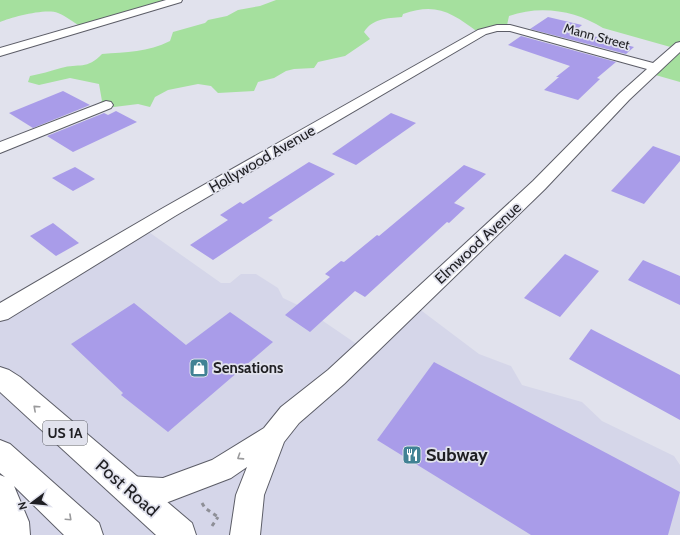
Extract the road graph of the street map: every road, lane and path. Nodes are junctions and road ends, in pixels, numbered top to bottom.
1 (177, 0) edge
2 (531, 34) joint
3 (680, 46) edge
4 (0, 52) edge
5 (656, 68) junction
6 (106, 105) dead end
7 (0, 148) edge
8 (0, 313) edge
9 (0, 378) edge
10 (273, 436) junction
11 (0, 453) edge
12 (128, 489) junction
13 (0, 490) edge
14 (199, 498) dead end
15 (218, 517) dead end
16 (176, 534) edge
17 (14, 535) edge
18 (86, 535) edge
19 (245, 535) edge

1 - 4 street
2 - 5 street, Mann Street
2 - 8 street, Hollywood Avenue
3 - 5 street, Elmwood Avenue
5 - 10 street, Elmwood Avenue
6 - 7 street
12 -> 9 main road, Post Road / US 1A
10 -> 12 street, Elmwood Avenue
10 - 19 street, Elmwood Avenue
11 -> 18 main road
12 - 16 main road, Post Road / US 1A
13 - 17 main road
14 - 15 path

